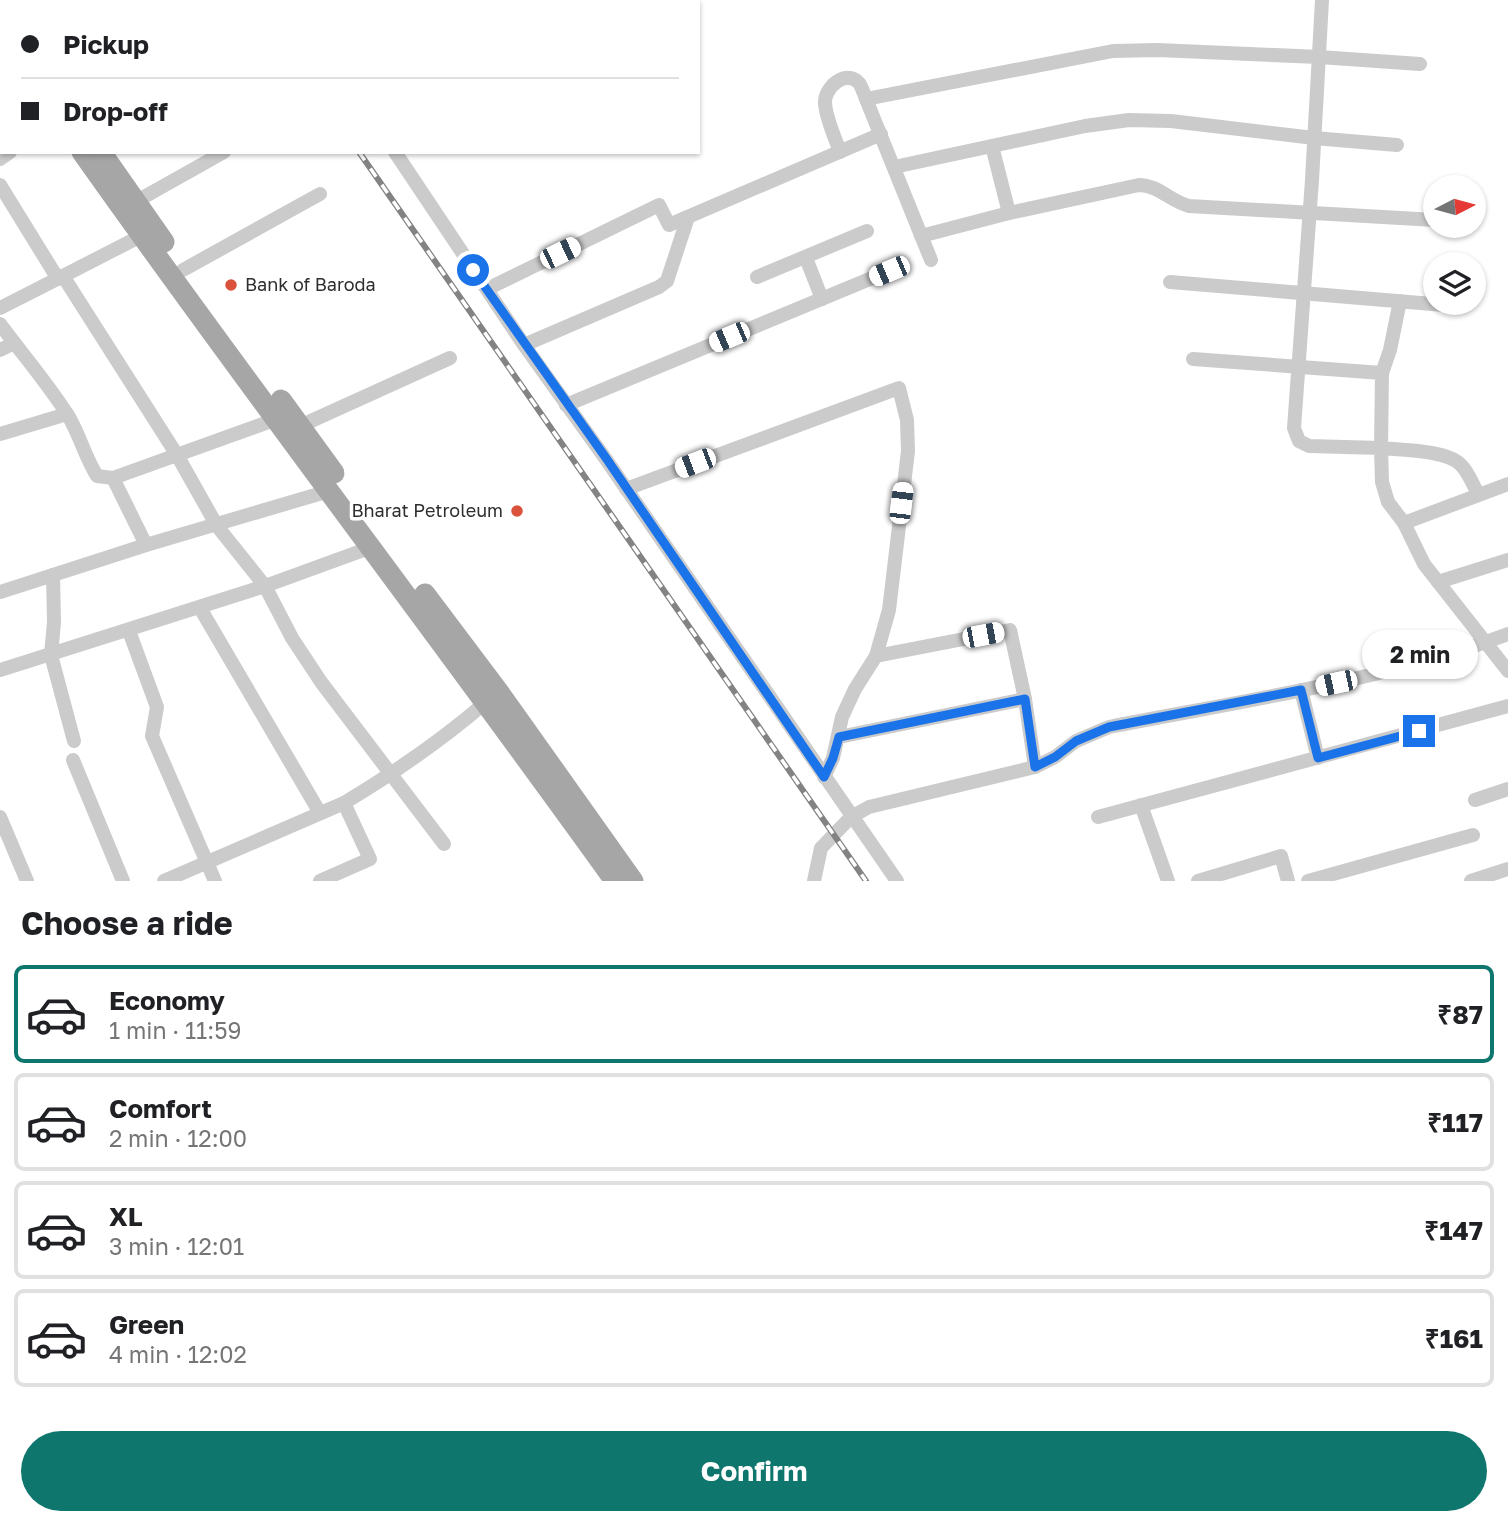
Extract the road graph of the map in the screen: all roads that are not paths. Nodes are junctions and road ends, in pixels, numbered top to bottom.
1 (1322, 0) edge
2 (1319, 57) junction
3 (1420, 64) dead end
4 (866, 99) junction
5 (881, 134) junction
6 (1314, 138) junction
7 (1398, 145) dead end
8 (992, 146) junction
9 (840, 152) junction
10 (83, 154) edge
11 (102, 154) edge
12 (220, 154) edge
13 (396, 154) edge
14 (894, 167) junction
15 (0, 185) edge
16 (320, 194) dead end
17 (135, 202) junction
18 (1310, 211) junction
19 (1009, 213) junction
20 (688, 217) junction
21 (1423, 219) edge
22 (867, 231) dead end
23 (141, 236) junction
24 (921, 236) junction
25 (806, 258) junction
26 (930, 260) dead end
27 (183, 270) junction
28 (889, 271) dead end
29 (61, 277) junction
30 (757, 277) dead end
31 (1170, 282) dead end
32 (487, 289) junction
33 (1304, 294) junction
34 (822, 299) junction
35 (1400, 301) junction
36 (1423, 303) edge
37 (0, 309) edge
38 (0, 324) edge
39 (14, 343) junction
40 (524, 345) junction
41 (0, 350) edge
42 (450, 358) dead end
43 (1193, 359) dead end
44 (1299, 368) junction
45 (1382, 373) junction
46 (566, 405) junction
47 (67, 414) junction
48 (277, 419) junction
49 (300, 426) junction
50 (0, 434) edge
51 (1381, 448) junction
52 (177, 455) junction
53 (113, 478) junction
54 (1508, 485) edge
55 (626, 489) junction
56 (329, 491) junction
57 (1478, 494) junction
58 (1404, 523) junction
59 (217, 526) junction
60 (146, 545) junction
61 (372, 547) junction
62 (1508, 559) edge
63 (53, 575) junction
64 (1438, 582) junction
65 (265, 586) junction
66 (0, 592) edge
67 (200, 608) junction
68 (129, 631) junction
69 (1508, 634) edge
70 (1486, 643) junction
71 (51, 656) junction
72 (876, 656) junction
73 (0, 670) edge
74 (1508, 671) edge
75 (1301, 690) junction
76 (1025, 699) junction
77 (486, 702) junction
78 (1508, 706) edge
79 (839, 737) junction
80 (74, 741) dead end
81 (1318, 758) junction
82 (73, 760) dead end
83 (1035, 767) junction
84 (392, 774) junction
85 (824, 777) junction
86 (1508, 789) edge
87 (1475, 800) dead end
88 (344, 803) junction
89 (1141, 805) junction
90 (320, 813) junction
91 (0, 817) edge
92 (851, 817) junction
93 (1098, 817) dead end
94 (1473, 835) dead end
95 (444, 844) dead end
96 (207, 862) junction
97 (1508, 869) edge
98 (27, 881) edge
99 (123, 881) edge
100 (164, 881) edge
101 (215, 881) edge
102 (320, 881) edge
103 (615, 881) edge
104 (634, 881) edge
105 (814, 881) edge
106 (897, 881) edge
107 (1168, 881) edge
108 (1198, 881) edge
109 (1288, 881) edge
110 (1308, 881) edge
111 (1471, 881) edge

1 - 2 street
2 - 3 street
2 - 4 street
2 - 6 street
4 - 5 street
4 - 9 street
5 - 9 street
5 - 14 street
6 - 7 street
6 - 8 street
6 - 18 street
8 - 14 street
8 - 19 street
9 - 20 street
10 - 23 main road
11 - 17 main road
12 - 17 street
13 - 32 street
14 - 24 street
15 - 29 street
16 - 27 street
17 - 27 main road
18 - 19 street
18 - 21 street
18 - 33 street
19 - 24 street
20 - 32 street
20 - 40 street
22 - 25 street
23 - 29 street
23 - 48 main road
24 - 26 street
25 - 30 street
25 - 34 street
27 - 49 main road
28 - 34 street
29 - 37 street
29 - 52 street
31 - 33 street
32 - 40 street
33 - 35 street
33 - 44 street
34 - 46 street
35 - 36 street
35 - 45 street
38 - 39 street
39 - 41 street
39 - 47 street
40 - 46 street
42 - 49 street
43 - 44 street
44 - 45 street
44 - 51 street
45 - 51 street
46 - 55 street
47 - 50 street
47 - 53 street
48 - 52 street
48 - 56 main road
49 - 104 main road
51 - 57 street
51 - 58 street
52 - 53 street
52 - 59 street
53 - 60 street
54 - 57 street
55 - 72 street
55 - 85 street
56 - 59 street
56 - 61 main road
57 - 58 street
58 - 64 street
59 - 60 street
59 - 65 street
60 - 63 street
61 - 65 street
61 - 77 main road
62 - 64 street
63 - 66 street
63 - 71 street
64 - 70 street
65 - 67 street
65 - 84 street
67 - 68 street
67 - 90 street
68 - 71 street
68 - 96 street
69 - 70 street
70 - 74 street
70 - 75 street
71 - 73 street
71 - 80 street
72 - 76 street
72 - 79 street
75 - 81 street
75 - 83 street
76 - 79 street
76 - 83 street
77 - 84 street
77 - 103 main road
78 - 81 street
79 - 85 street
81 - 89 street
82 - 99 street
83 - 92 street
84 - 88 street
84 - 95 street
85 - 92 street
86 - 87 street
88 - 90 street
88 - 102 street
89 - 93 street
89 - 107 street
90 - 96 street
91 - 98 street
92 - 105 street
92 - 106 street
94 - 110 street
96 - 100 street
96 - 101 street
97 - 111 street
108 - 109 street

